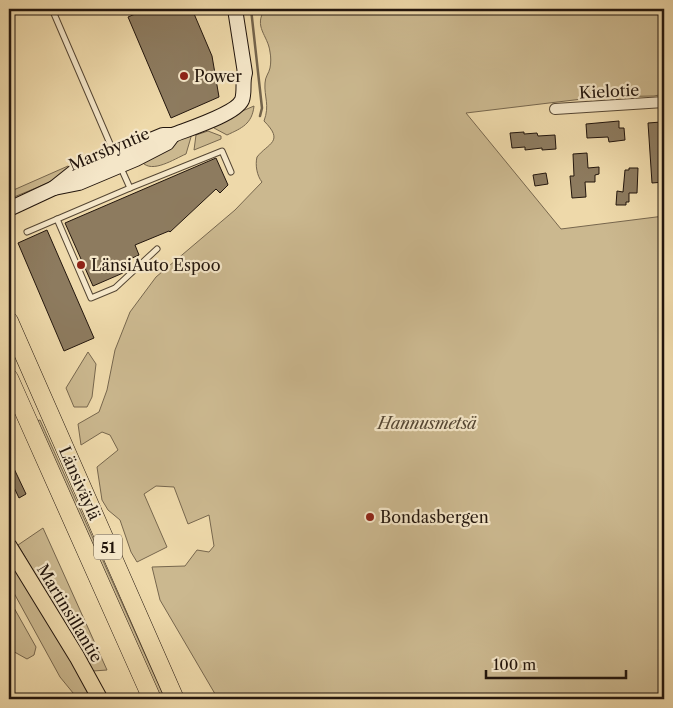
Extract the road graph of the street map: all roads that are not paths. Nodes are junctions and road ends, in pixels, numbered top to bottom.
1 (52, 9) edge
2 (226, 9) edge
3 (235, 9) edge
4 (242, 82) junction
5 (664, 102) edge
6 (555, 109) dead end
7 (118, 160) junction
8 (231, 172) dead end
9 (130, 188) junction
10 (9, 209) edge
11 (57, 219) junction
12 (27, 232) dead end
13 (157, 249) dead end
14 (9, 321) edge
15 (9, 378) edge
16 (9, 546) edge
17 (100, 699) edge
18 (152, 699) edge
19 (176, 699) edge

1 - 7 lane
2 - 4 main road
3 - 4 main road, Marsbyntie
4 - 7 main road, Marsbyntie
5 - 6 street, Kielotie
7 - 9 lane
7 - 10 main road, Marsbyntie
8 - 9 lane
9 - 11 lane
11 - 12 lane
11 - 13 lane
14 - 19 highway, Länsiväylä / 51
15 - 18 highway, Länsiväylä / 51
16 - 17 main road, Martinsillantie

